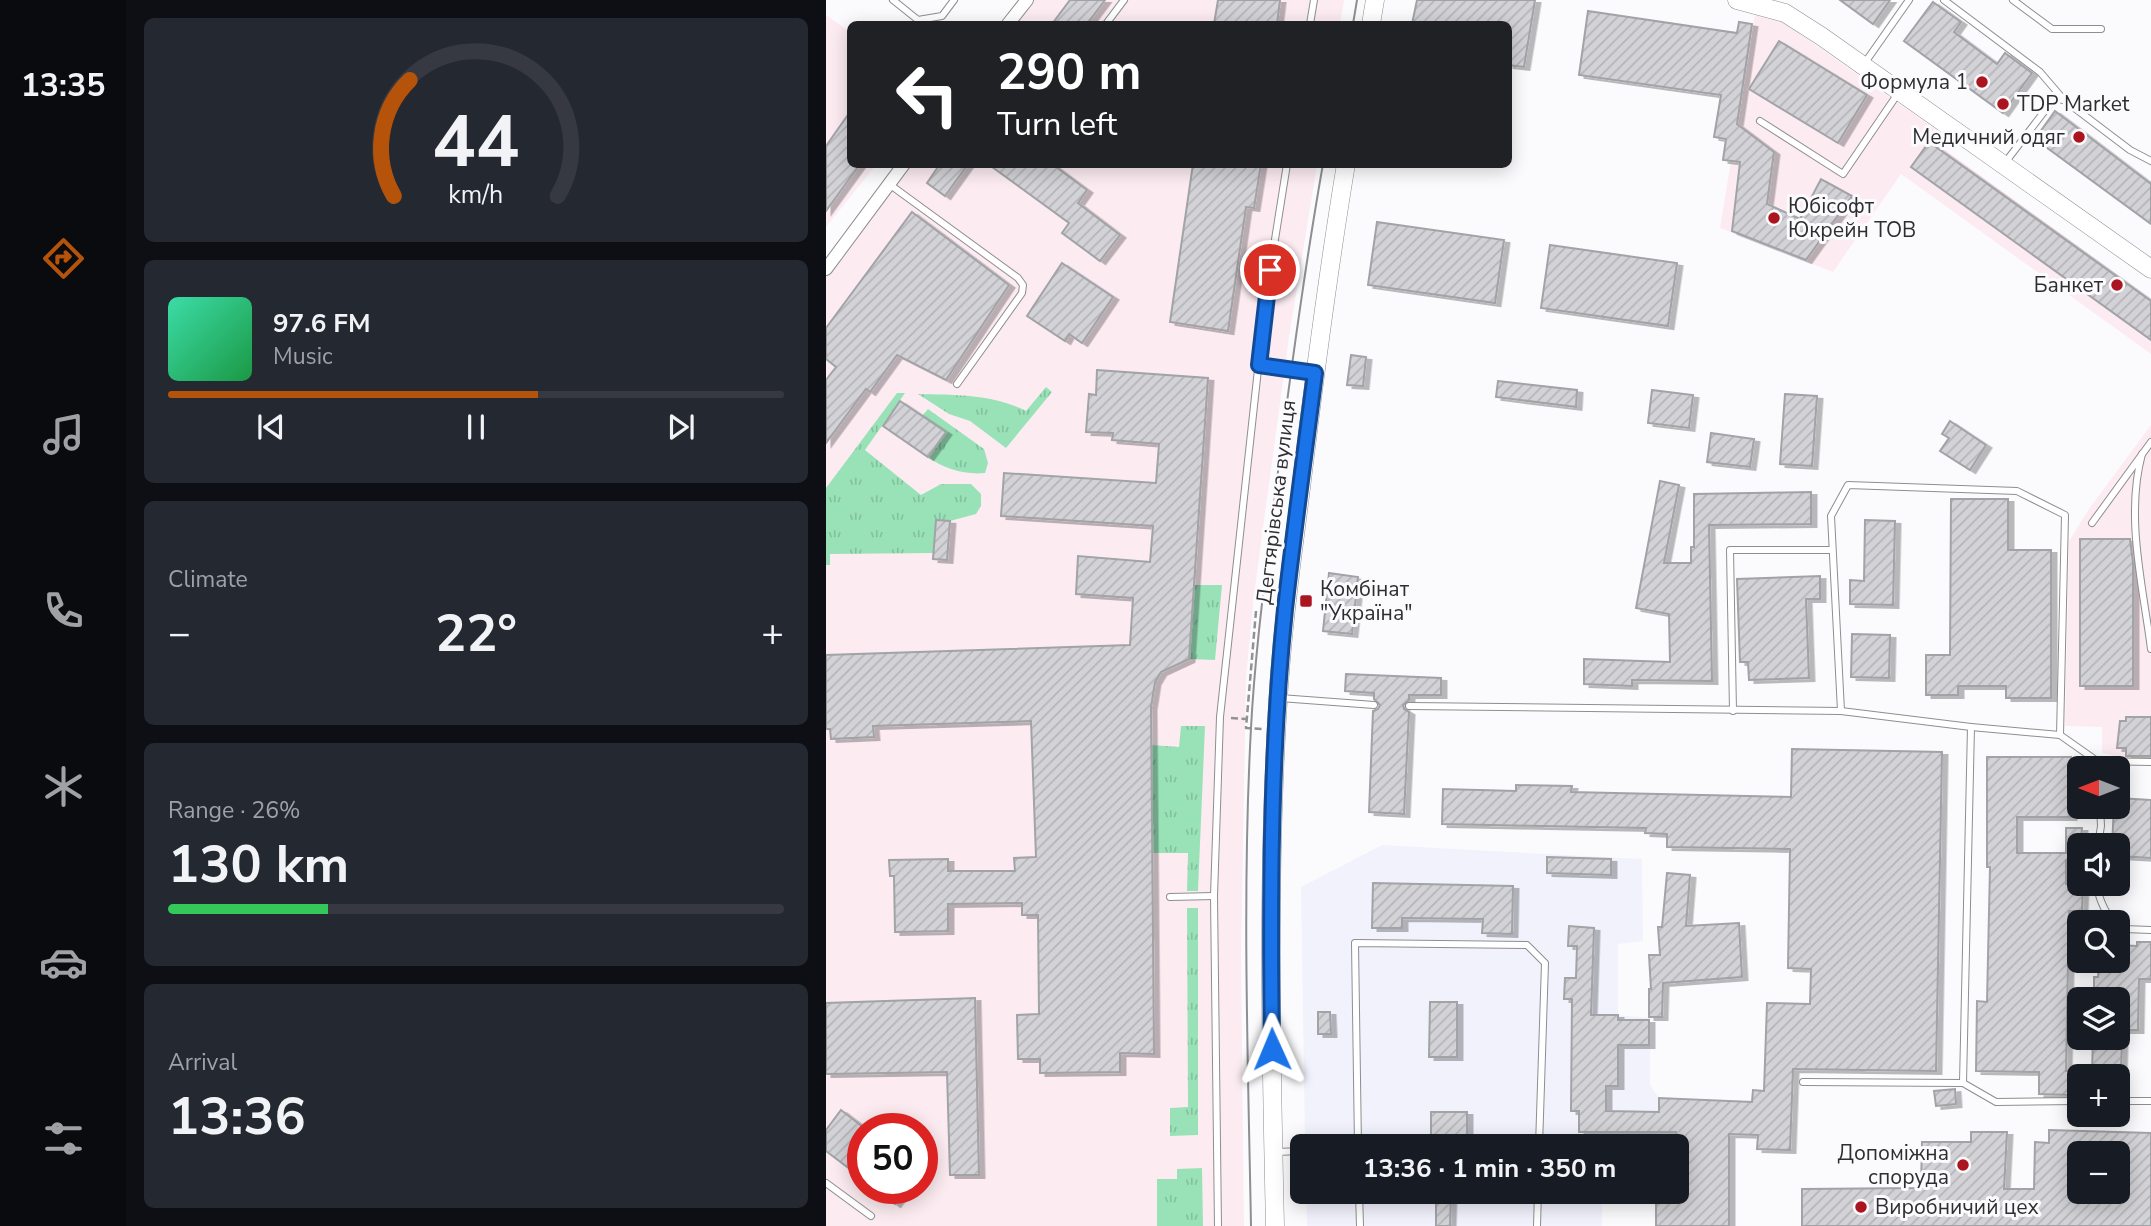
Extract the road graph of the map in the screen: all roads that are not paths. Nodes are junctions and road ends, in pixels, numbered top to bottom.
1 (893, 0) edge
2 (954, 0) edge
3 (1027, 0) edge
4 (1124, 0) edge
5 (1314, 0) edge
6 (1375, 0) edge
7 (1737, 0) edge
8 (1909, 0) edge
9 (1944, 0) edge
10 (2013, 0) edge
11 (1011, 21) edge
12 (1108, 21) edge
13 (1310, 21) edge
14 (1372, 21) edge
15 (2101, 29) dead end
16 (1863, 65) junction
17 (1900, 92) junction
18 (2064, 100) junction
19 (1760, 121) dead end
20 (2151, 161) edge
21 (2003, 165) junction
22 (901, 168) edge
23 (1286, 168) edge
24 (1345, 168) edge
25 (889, 184) junction
26 (827, 266) edge
27 (2151, 269) edge
28 (1259, 365) junction
29 (1315, 373) junction
30 (957, 384) dead end
31 (2151, 442) edge
32 (2142, 454) junction
33 (2092, 523) dead end
34 (1832, 550) junction
35 (2151, 649) edge
36 (1278, 698) junction
37 (1374, 705) dead end
38 (1409, 706) dead end
39 (1733, 711) junction
40 (1841, 711) junction
41 (1971, 727) junction
42 (2060, 735) junction
43 (2086, 756) edge
44 (2151, 762) edge
45 (2130, 763) edge
46 (1214, 896) junction
47 (1170, 897) dead end
48 (2130, 929) edge
49 (2151, 930) edge
50 (1803, 1082) dead end
51 (1963, 1083) junction
52 (2067, 1101) edge
53 (2130, 1101) edge
54 (2151, 1101) edge
55 (1358, 1134) edge
56 (1539, 1134) edge
57 (1273, 1152) junction
58 (1290, 1152) edge
59 (826, 1183) edge
60 (1359, 1204) edge
61 (1538, 1204) edge
62 (872, 1216) dead end
63 (1218, 1226) edge
64 (1275, 1226) edge
65 (1360, 1226) edge
66 (1537, 1226) edge

1 - 2 lane
3 - 11 street
4 - 12 lane
5 - 13 lane
6 - 14 main road
7 - 16 main road
8 - 16 lane
9 - 18 lane
10 - 15 lane
16 - 17 main road
17 - 19 lane
17 - 21 main road
18 - 20 lane
18 - 21 lane
21 - 27 main road
22 - 25 street
23 - 28 lane
24 - 29 main road, Дегтярівська вулиця
25 - 26 street
25 - 30 lane
28 - 29 lane
28 - 46 lane
29 - 36 main road, Дегтярівська вулиця
31 - 32 lane
32 - 33 lane
32 - 35 lane
34 - 39 lane
34 - 40 lane
34 - 42 lane
36 - 37 lane
36 - 57 main road, Дегтярівська вулиця
38 - 39 lane
39 - 40 lane
40 - 41 lane
41 - 42 lane
41 - 51 lane
42 - 43 lane
44 - 45 lane
46 - 47 lane
46 - 63 lane
48 - 49 lane
50 - 51 lane
51 - 52 lane
53 - 54 lane
55 - 56 lane
57 - 58 lane
57 - 64 main road, Дегтярівська вулиця
59 - 62 lane
60 - 65 lane
61 - 66 lane

